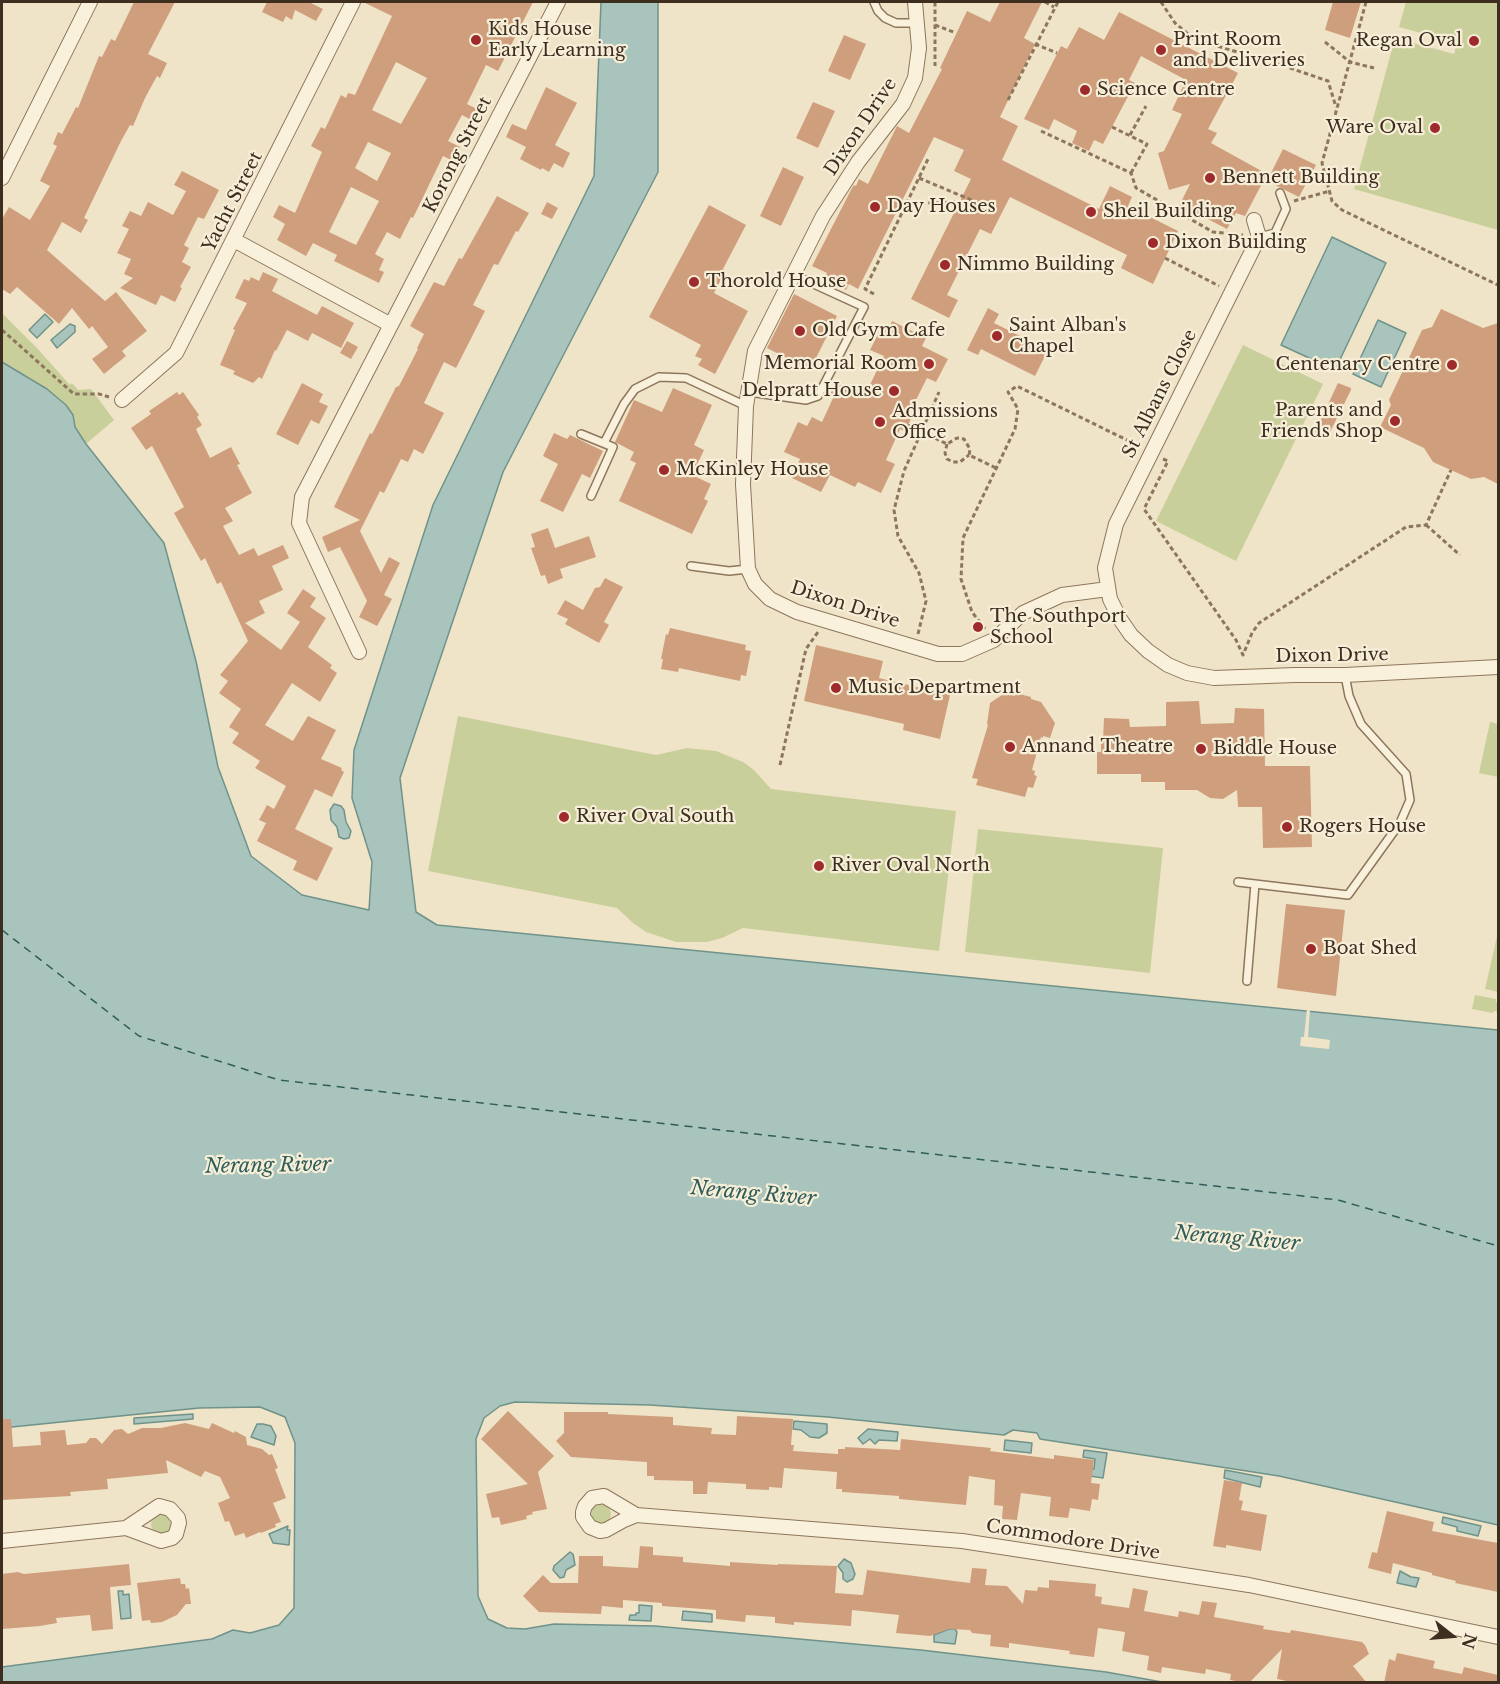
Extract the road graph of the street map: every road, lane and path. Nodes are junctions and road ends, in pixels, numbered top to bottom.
1 (90, 2) edge
2 (353, 2) edge
3 (558, 2) edge
4 (874, 2) edge
5 (915, 2) edge
6 (935, 2) edge
7 (1046, 2) edge
8 (1058, 2) edge
9 (1161, 2) edge
10 (1366, 2) edge
11 (1055, 7) junction
12 (917, 23) junction
13 (935, 25) junction
14 (956, 33) dead end
15 (1325, 42) dead end
16 (1035, 44) junction
17 (1057, 53) dead end
18 (1350, 62) junction
19 (935, 66) dead end
20 (1374, 68) dead end
21 (1008, 100) dead end
22 (1146, 106) dead end
23 (1337, 109) junction
24 (1112, 127) dead end
25 (1041, 131) dead end
26 (1130, 135) junction
27 (929, 157) dead end
28 (1131, 173) junction
29 (2, 178) edge
30 (919, 178) junction
31 (1330, 191) junction
32 (1280, 193) dead end
33 (958, 202) dead end
34 (976, 202) dead end
35 (1284, 204) junction
36 (905, 206) junction
37 (1254, 220) dead end
38 (1259, 237) junction
39 (234, 240) junction
40 (1165, 258) dead end
41 (794, 275) junction
42 (1498, 285) edge
43 (1232, 292) junction
44 (874, 294) dead end
45 (391, 325) junction
46 (2, 330) edge
47 (939, 392) dead end
48 (747, 399) junction
49 (122, 400) joint
50 (908, 425) dead end
51 (921, 432) junction
52 (581, 434) dead end
53 (604, 443) junction
54 (947, 444) junction
55 (1150, 452) junction
56 (969, 455) junction
57 (996, 468) junction
58 (1451, 470) dead end
59 (591, 496) dead end
60 (1426, 525) junction
61 (1460, 555) dead end
62 (691, 566) dead end
63 (748, 569) junction
64 (1108, 589) junction
65 (823, 619) junction
66 (994, 640) junction
67 (915, 647) junction
68 (359, 651) dead end
69 (1498, 667) edge
70 (1345, 675) junction
71 (780, 765) dead end
72 (1238, 882) dead end
73 (1256, 884) junction
74 (1247, 981) dead end
75 (636, 1515) dead end
76 (126, 1528) dead end
77 (2, 1541) edge
78 (1498, 1637) edge

1 - 29 street
2 - 39 street, Yacht Street
3 - 45 street, Korong Street
4 - 12 lane
5 - 12 street, Dixon Drive
6 - 13 path
7 - 11 path
8 - 11 path
9 - 23 path
10 - 18 path
11 - 16 path
12 - 41 street, Dixon Drive
13 - 14 path
13 - 19 path
15 - 18 path
16 - 17 path
16 - 21 path
18 - 20 path
18 - 23 path
22 - 26 path
23 - 31 path
24 - 26 path
25 - 28 path
26 - 28 path
27 - 30 path
28 - 38 path
30 - 34 path
30 - 36 path
31 - 35 path
31 - 42 path
32 - 35 lane
33 - 36 path
35 - 38 lane
36 - 44 path
37 - 38 street
38 - 43 street, St Albans Close
39 - 45 street
39 - 49 street, Yacht Street
40 - 43 path
41 - 48 street, Dixon Drive
41 - 48 lane
43 - 55 street, St Albans Close
45 - 68 street, Korong Street
46 - 49 path
47 - 51 path
48 - 53 lane
48 - 63 street, Dixon Drive
50 - 51 path
51 - 54 path
51 - 67 path
52 - 53 lane
53 - 59 lane
54 - 56 path
54 - 56 path
55 - 57 path
55 - 60 path
55 - 64 street, St Albans Close
56 - 57 path
57 - 66 path
58 - 60 path
60 - 61 path
62 - 63 lane
63 - 65 street, Dixon Drive
64 - 66 street, Dixon Drive
64 - 70 street, Dixon Drive
65 - 67 street, Dixon Drive
65 - 71 path
66 - 67 street, Dixon Drive
69 - 70 street, Dixon Drive
70 - 73 lane
72 - 73 lane
73 - 74 lane
75 - 78 street, Commodore Drive
76 - 77 street

